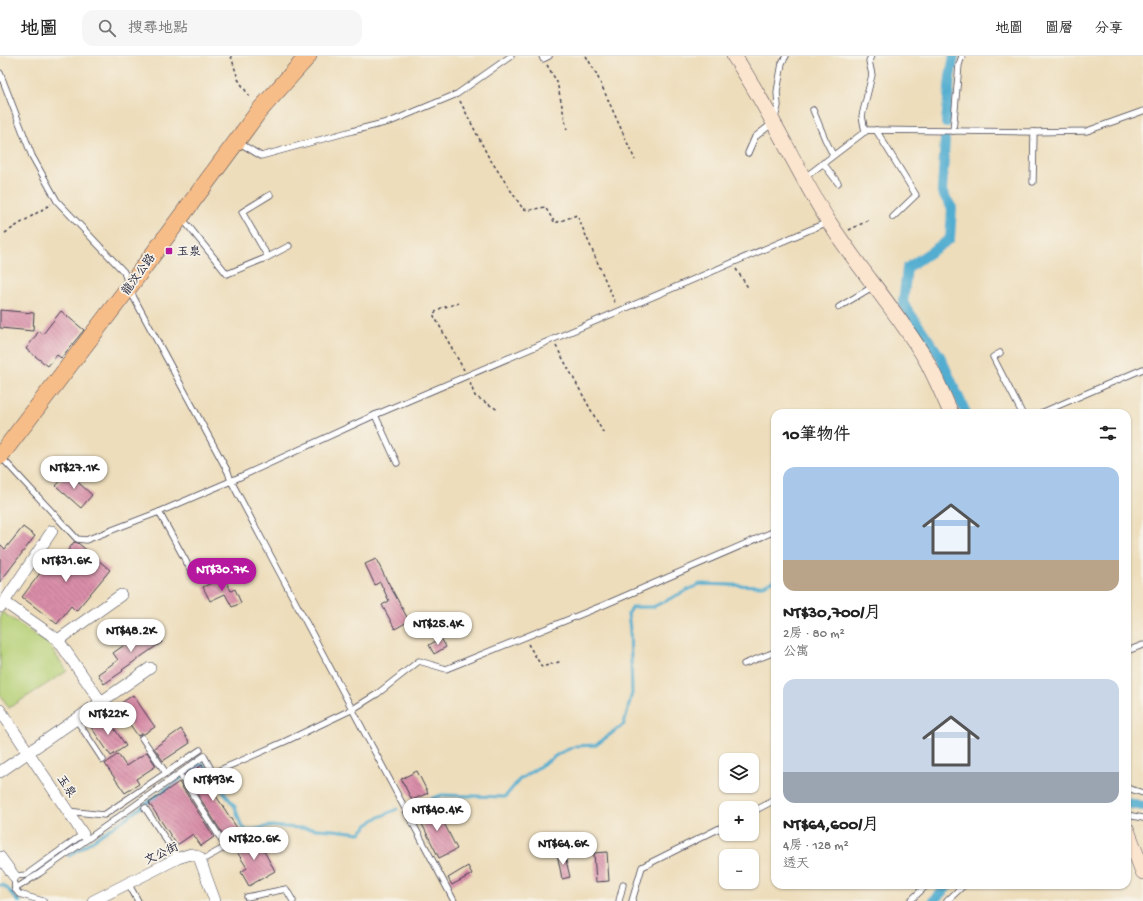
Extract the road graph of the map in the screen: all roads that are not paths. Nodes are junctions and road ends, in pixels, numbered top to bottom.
1 (308, 56) edge
2 (510, 56) edge
3 (734, 56) edge
4 (786, 56) edge
5 (871, 56) edge
6 (962, 56) edge
7 (0, 73) edge
8 (813, 110) dead end
9 (1143, 111) edge
10 (774, 122) junction
11 (876, 130) junction
12 (953, 131) junction
13 (865, 132) junction
14 (1034, 132) junction
15 (236, 140) junction
16 (748, 153) dead end
17 (833, 155) junction
18 (823, 163) junction
19 (804, 178) junction
20 (1033, 182) dead end
21 (838, 183) dead end
22 (270, 194) dead end
23 (180, 216) junction
24 (893, 217) dead end
25 (829, 222) junction
26 (289, 246) dead end
27 (268, 258) junction
28 (875, 285) junction
29 (129, 287) junction
30 (839, 307) dead end
31 (1000, 353) dead end
32 (1143, 369) edge
33 (949, 409) edge
34 (1020, 409) edge
35 (1050, 409) edge
36 (375, 415) junction
37 (0, 456) edge
38 (397, 463) dead end
39 (231, 481) junction
40 (159, 512) junction
41 (52, 531) dead end
42 (771, 533) edge
43 (194, 576) dead end
44 (121, 595) dead end
45 (2, 605) edge
46 (58, 640) junction
47 (1143, 645) edge
48 (1131, 650) edge
49 (771, 654) edge
50 (744, 664) dead end
51 (150, 668) dead end
52 (101, 702) junction
53 (353, 709) junction
54 (0, 710) edge
55 (76, 719) junction
56 (142, 738) dead end
57 (200, 750) dead end
58 (29, 752) junction
59 (103, 760) dead end
60 (0, 772) edge
61 (166, 773) junction
62 (182, 778) dead end
63 (1131, 789) edge
64 (1143, 793) edge
65 (771, 802) edge
66 (145, 808) dead end
67 (759, 808) edge
68 (67, 811) junction
69 (1131, 816) edge
70 (1143, 818) edge
71 (719, 828) edge
72 (83, 834) joint
73 (246, 836) dead end
74 (1131, 840) edge
75 (226, 848) junction
76 (0, 857) edge
77 (178, 858) junction
78 (200, 861) junction
79 (1143, 872) edge
80 (14, 876) junction
81 (128, 883) junction
82 (622, 885) dead end
83 (15, 889) junction
84 (923, 889) edge
85 (960, 889) edge
86 (247, 897) dead end
87 (43, 901) edge
88 (93, 901) edge
89 (138, 901) edge
90 (215, 901) edge
91 (293, 901) edge
92 (454, 901) edge
93 (620, 901) edge
94 (632, 901) edge
95 (910, 901) edge
96 (947, 901) edge

1 - 15 main road, 龍汶公路
2 - 15 lane
3 - 10 main road
4 - 10 lane
5 - 13 lane
6 - 12 lane
7 - 29 lane
8 - 17 lane
9 - 14 lane
10 - 16 lane
10 - 19 main road
11 - 12 lane
11 - 13 lane
11 - 24 lane
12 - 14 lane
13 - 17 lane
14 - 20 lane
15 - 23 main road, 龍汶公路
17 - 18 lane
18 - 19 lane
18 - 21 lane
19 - 25 main road
22 - 27 lane
23 - 27 lane
23 - 29 main road, 龍汶公路
25 - 28 main road
25 - 36 lane
26 - 27 lane
28 - 30 lane
28 - 33 main road
29 - 37 main road, 龍汶公路
29 - 39 lane
31 - 34 lane
32 - 35 lane
36 - 38 lane
36 - 39 lane
37 - 40 lane
39 - 40 lane
39 - 53 lane
40 - 43 lane
41 - 45 street
42 - 53 lane
44 - 46 street
45 - 46 street
46 - 52 street
47 - 48 lane
49 - 50 lane
51 - 52 street
52 - 55 street
53 - 83 lane
53 - 92 lane
54 - 58 street, 玉泉
55 - 58 street
55 - 59 lane
56 - 61 lane
57 - 61 lane
58 - 60 street
58 - 68 street, 玉泉
61 - 68 lane
62 - 75 lane
63 - 64 lane
65 - 67 lane
66 - 77 lane
68 - 72 street, 玉泉
69 - 70 lane
71 - 94 lane
72 - 80 lane
73 - 75 lane
74 - 79 main road
75 - 78 lane
76 - 80 street
77 - 78 street, 文公街
77 - 81 street, 文公街
78 - 90 street
80 - 83 lane
81 - 88 street, 文公街
81 - 89 lane
82 - 93 lane
83 - 87 lane
84 - 95 lane
85 - 96 lane
86 - 91 lane

